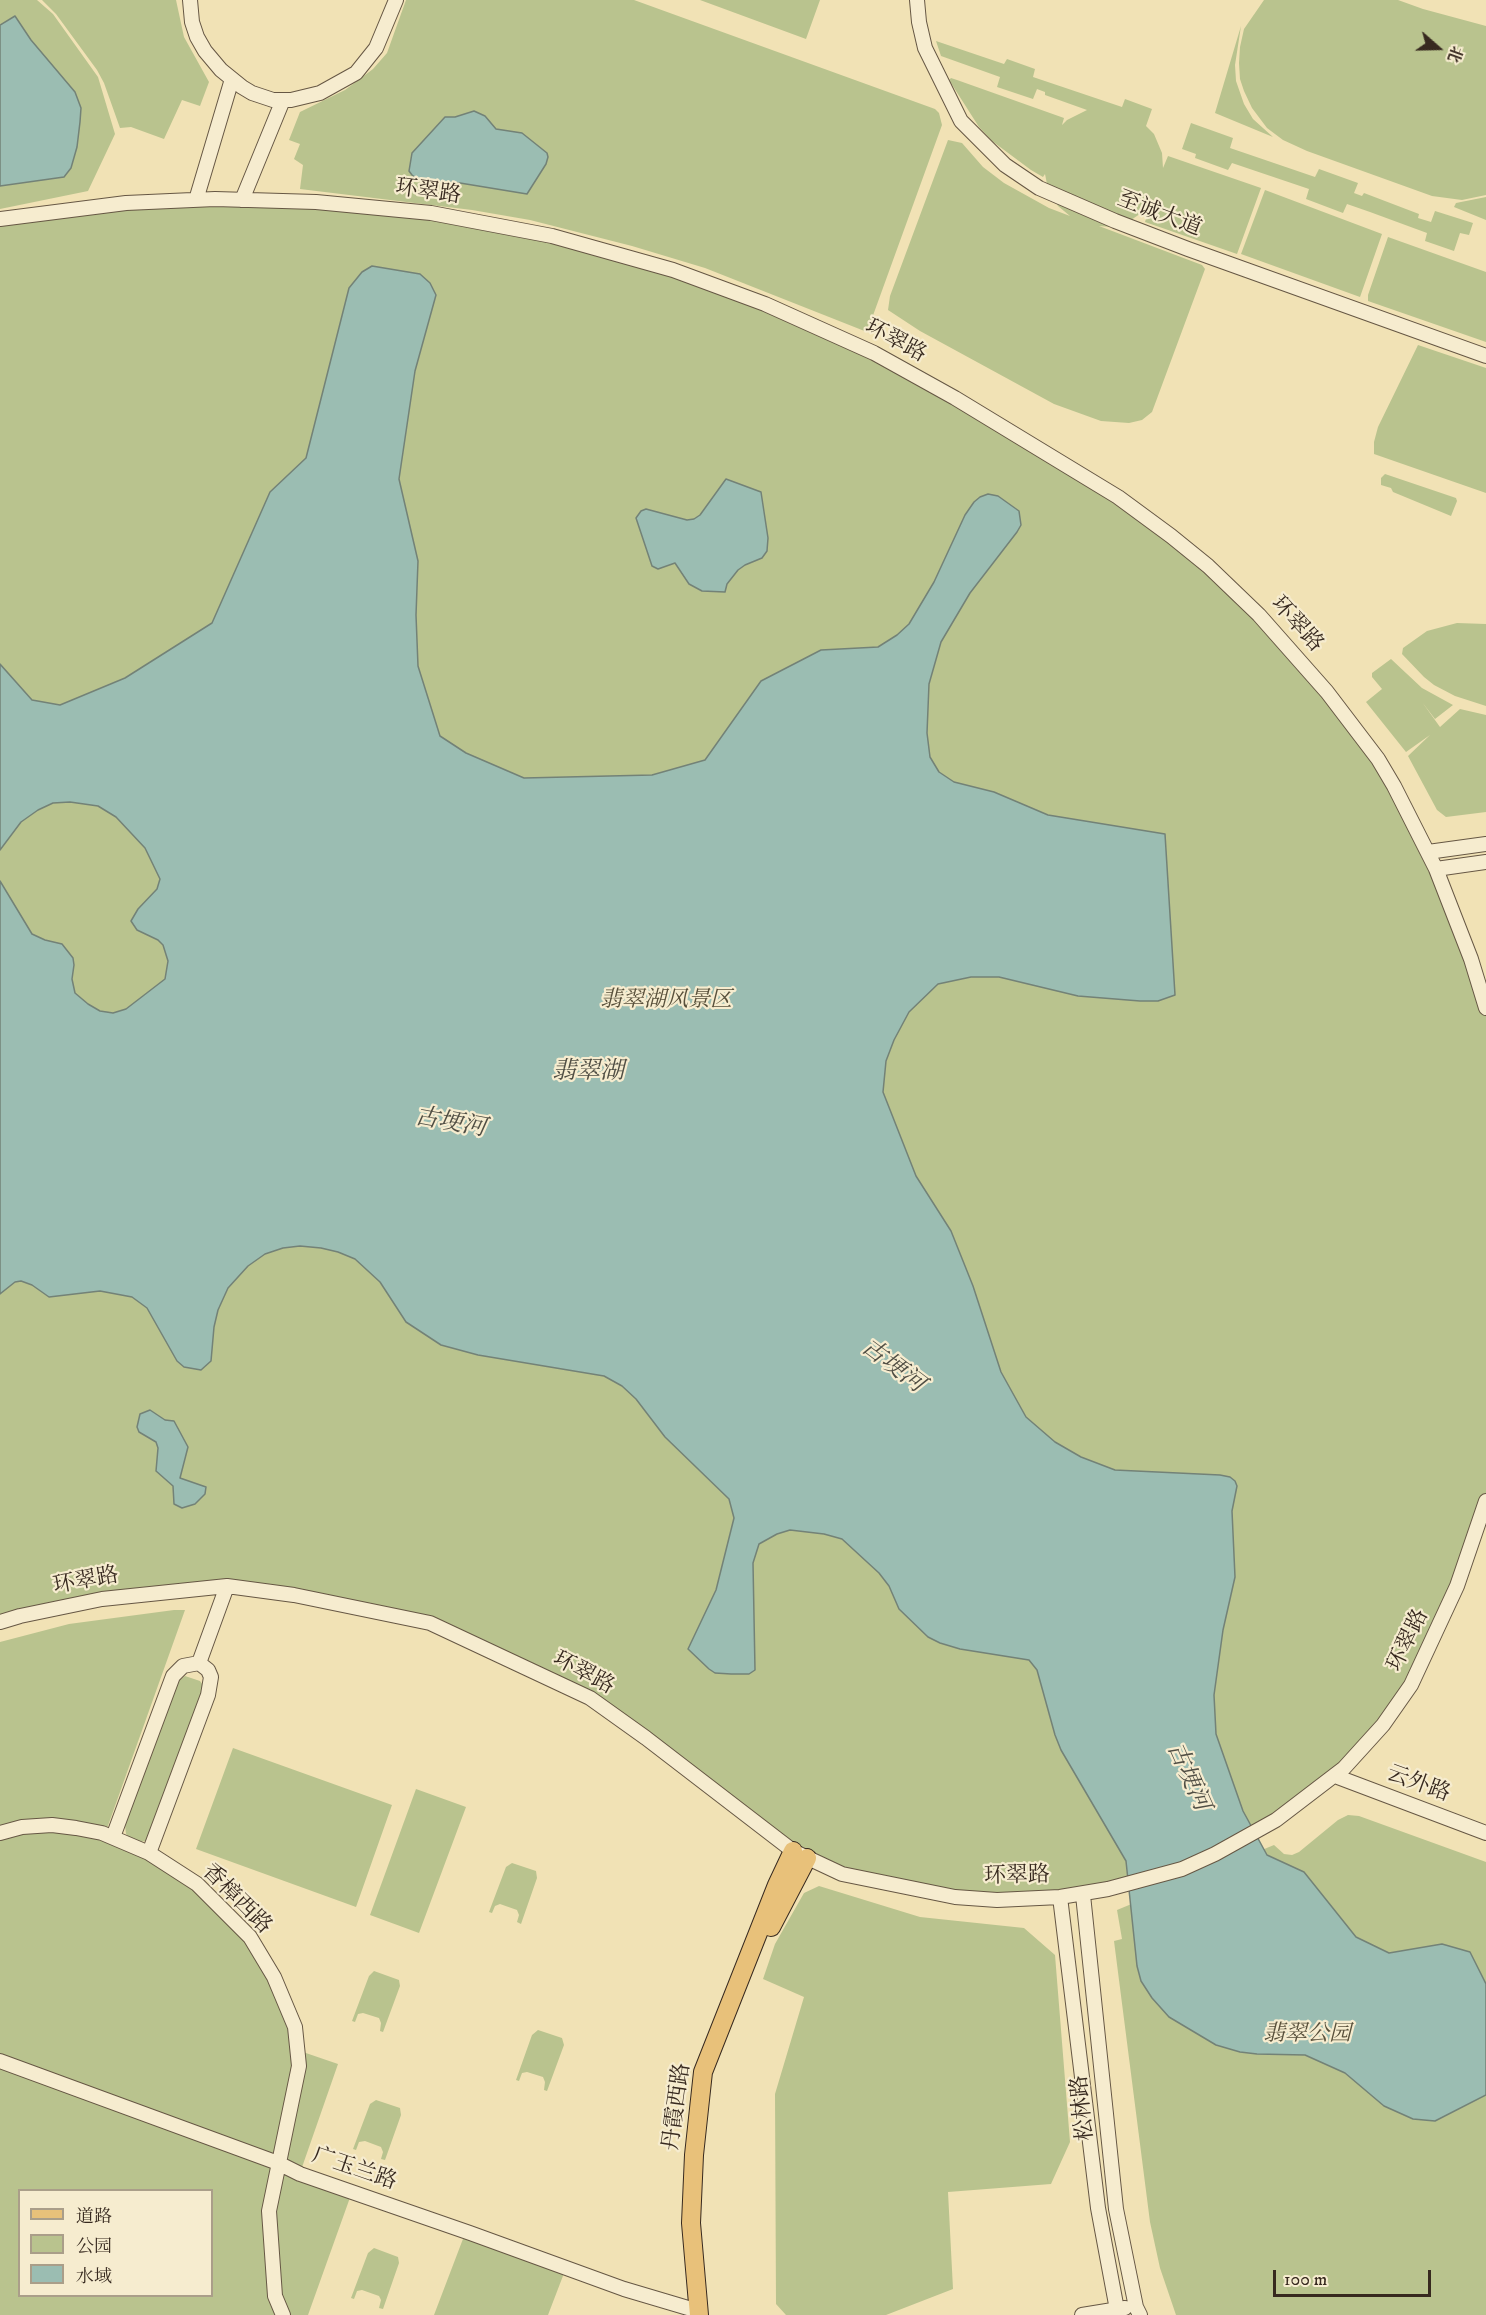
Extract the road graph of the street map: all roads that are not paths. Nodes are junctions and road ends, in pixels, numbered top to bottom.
1 (190, 0) edge
2 (396, 0) edge
3 (917, 0) edge
4 (232, 79) junction
5 (283, 100) junction
6 (196, 200) junction
7 (242, 200) junction
8 (0, 219) edge
9 (1486, 356) edge
10 (1486, 844) edge
11 (1428, 852) junction
12 (1486, 862) edge
13 (1436, 869) junction
14 (1486, 1008) edge
15 (1486, 1501) edge
16 (226, 1586) junction
17 (0, 1622) edge
18 (199, 1663) junction
19 (1335, 1776) junction
20 (0, 1833) edge
21 (1486, 1833) edge
22 (112, 1837) junction
23 (149, 1853) junction
24 (800, 1854) junction
25 (1083, 1895) junction
26 (1060, 1897) junction
27 (0, 2061) edge
28 (278, 2163) junction
29 (1138, 2311) edge
30 (1117, 2312) edge
31 (702, 2314) edge
32 (283, 2315) edge
33 (1082, 2315) edge

1 - 4 street
2 - 5 street
3 - 9 street, 至诚大道
4 - 5 street
4 - 6 street
5 - 7 street
6 - 7 street, 环翠路
6 - 8 street, 环翠路
7 - 11 street, 环翠路
10 - 11 street
11 - 13 street, 环翠路
12 - 13 street
13 - 14 street, 环翠路
15 - 19 street, 环翠路
16 - 17 street, 环翠路
16 - 18 street
16 - 24 street, 环翠路
18 - 22 street
18 - 23 street
19 - 21 street, 云外路
19 - 25 street, 环翠路
20 - 22 street, 香樟西路
22 - 23 street, 香樟西路
23 - 28 street, 香樟西路
24 - 26 street, 环翠路
24 - 31 main road, 丹霞西路
25 - 26 street, 环翠路
25 - 29 street, 松林路
26 - 30 street, 松林路
27 - 28 street, 广玉兰路
28 - 31 street, 广玉兰路
28 - 32 street, 香樟西路
29 - 30 street
30 - 33 street

